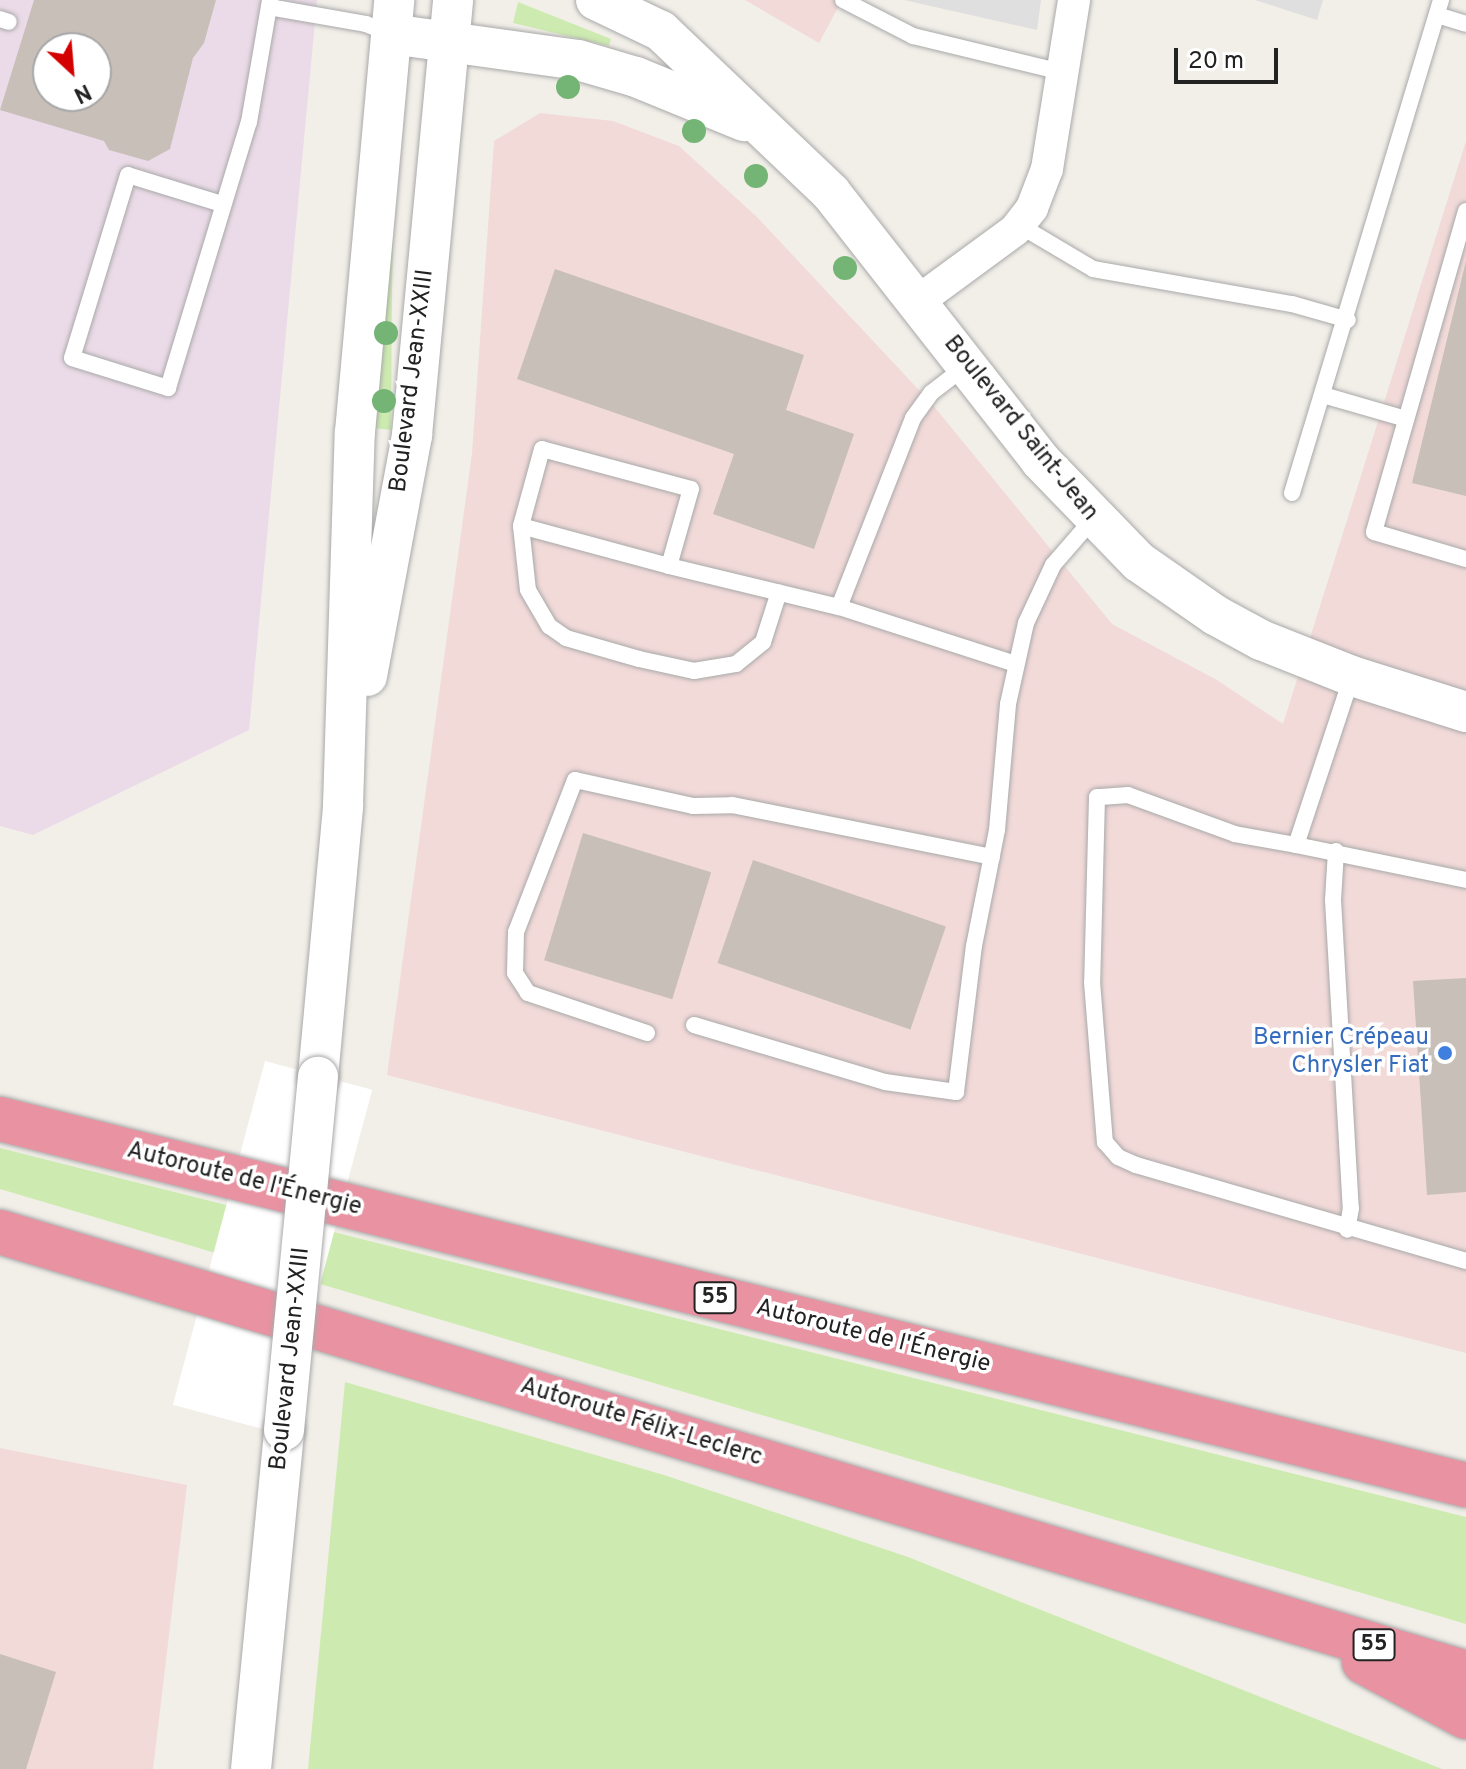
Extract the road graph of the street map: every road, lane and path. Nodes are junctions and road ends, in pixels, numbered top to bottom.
1 (453, 0) edge
2 (596, 0) edge
3 (843, 0) edge
4 (1074, 0) edge
5 (269, 4) edge
6 (1439, 8) edge
7 (392, 17) edge
8 (1466, 24) edge
9 (449, 40) junction
10 (1062, 72) junction
11 (762, 129) junction
12 (222, 204) junction
13 (1466, 211) edge
14 (1019, 225) junction
15 (917, 302) junction
16 (1348, 320) junction
17 (966, 366) junction
18 (1323, 395) junction
19 (1406, 419) junction
20 (1292, 493) dead end
21 (1092, 520) junction
22 (521, 526) junction
23 (1466, 559) edge
24 (669, 566) junction
25 (779, 592) junction
26 (839, 607) junction
27 (1016, 664) junction
28 (1352, 676) junction
29 (1466, 712) edge
30 (343, 806) junction
31 (1296, 845) junction
32 (1336, 851) junction
33 (992, 857) junction
34 (1466, 880) edge
35 (694, 1025) dead end
36 (647, 1033) dead end
37 (0, 1119) edge
38 (1347, 1230) junction
39 (0, 1232) edge
40 (1466, 1261) edge
41 (1454, 1479) edge
42 (1281, 1616) junction
43 (1466, 1673) edge
44 (1466, 1717) edge
45 (251, 1769) edge

1 - 9 street, Boulevard Jean-XXIII
2 - 11 street, Boulevard Saint-Jean
3 - 10 lane
4 - 10 street
5 - 7 lane
5 - 12 lane
6 - 8 lane
6 - 16 lane
7 - 9 street, Boulevard Saint-Jean
7 - 30 street, Boulevard Jean-XXIII
9 - 11 street, Boulevard Saint-Jean
9 - 30 street, Boulevard Jean-XXIII
10 - 14 street
11 - 15 street, Boulevard Saint-Jean
12 - 12 lane
13 - 19 lane
14 - 15 street
14 - 16 lane
15 - 17 street, Boulevard Saint-Jean
16 - 18 lane
17 - 21 street, Boulevard Saint-Jean
17 - 26 lane
18 - 19 lane
18 - 20 lane
19 - 23 lane
21 - 27 lane
21 - 28 street, Boulevard Saint-Jean
22 - 24 lane
22 - 24 lane
22 - 25 lane
24 - 25 lane
25 - 26 lane
26 - 27 lane
27 - 33 lane
28 - 29 street, Boulevard Saint-Jean
28 - 31 lane
30 - 45 street, Boulevard Jean-XXIII, bridge
31 - 32 lane
31 - 38 lane
32 - 34 lane
32 - 38 lane
33 - 35 lane
33 - 36 lane
37 - 41 highway, Autoroute de l'Énergie / 55
38 - 40 lane
39 - 42 highway, Autoroute Félix-Leclerc / 55
42 - 43 highway, 55
42 - 44 highway

